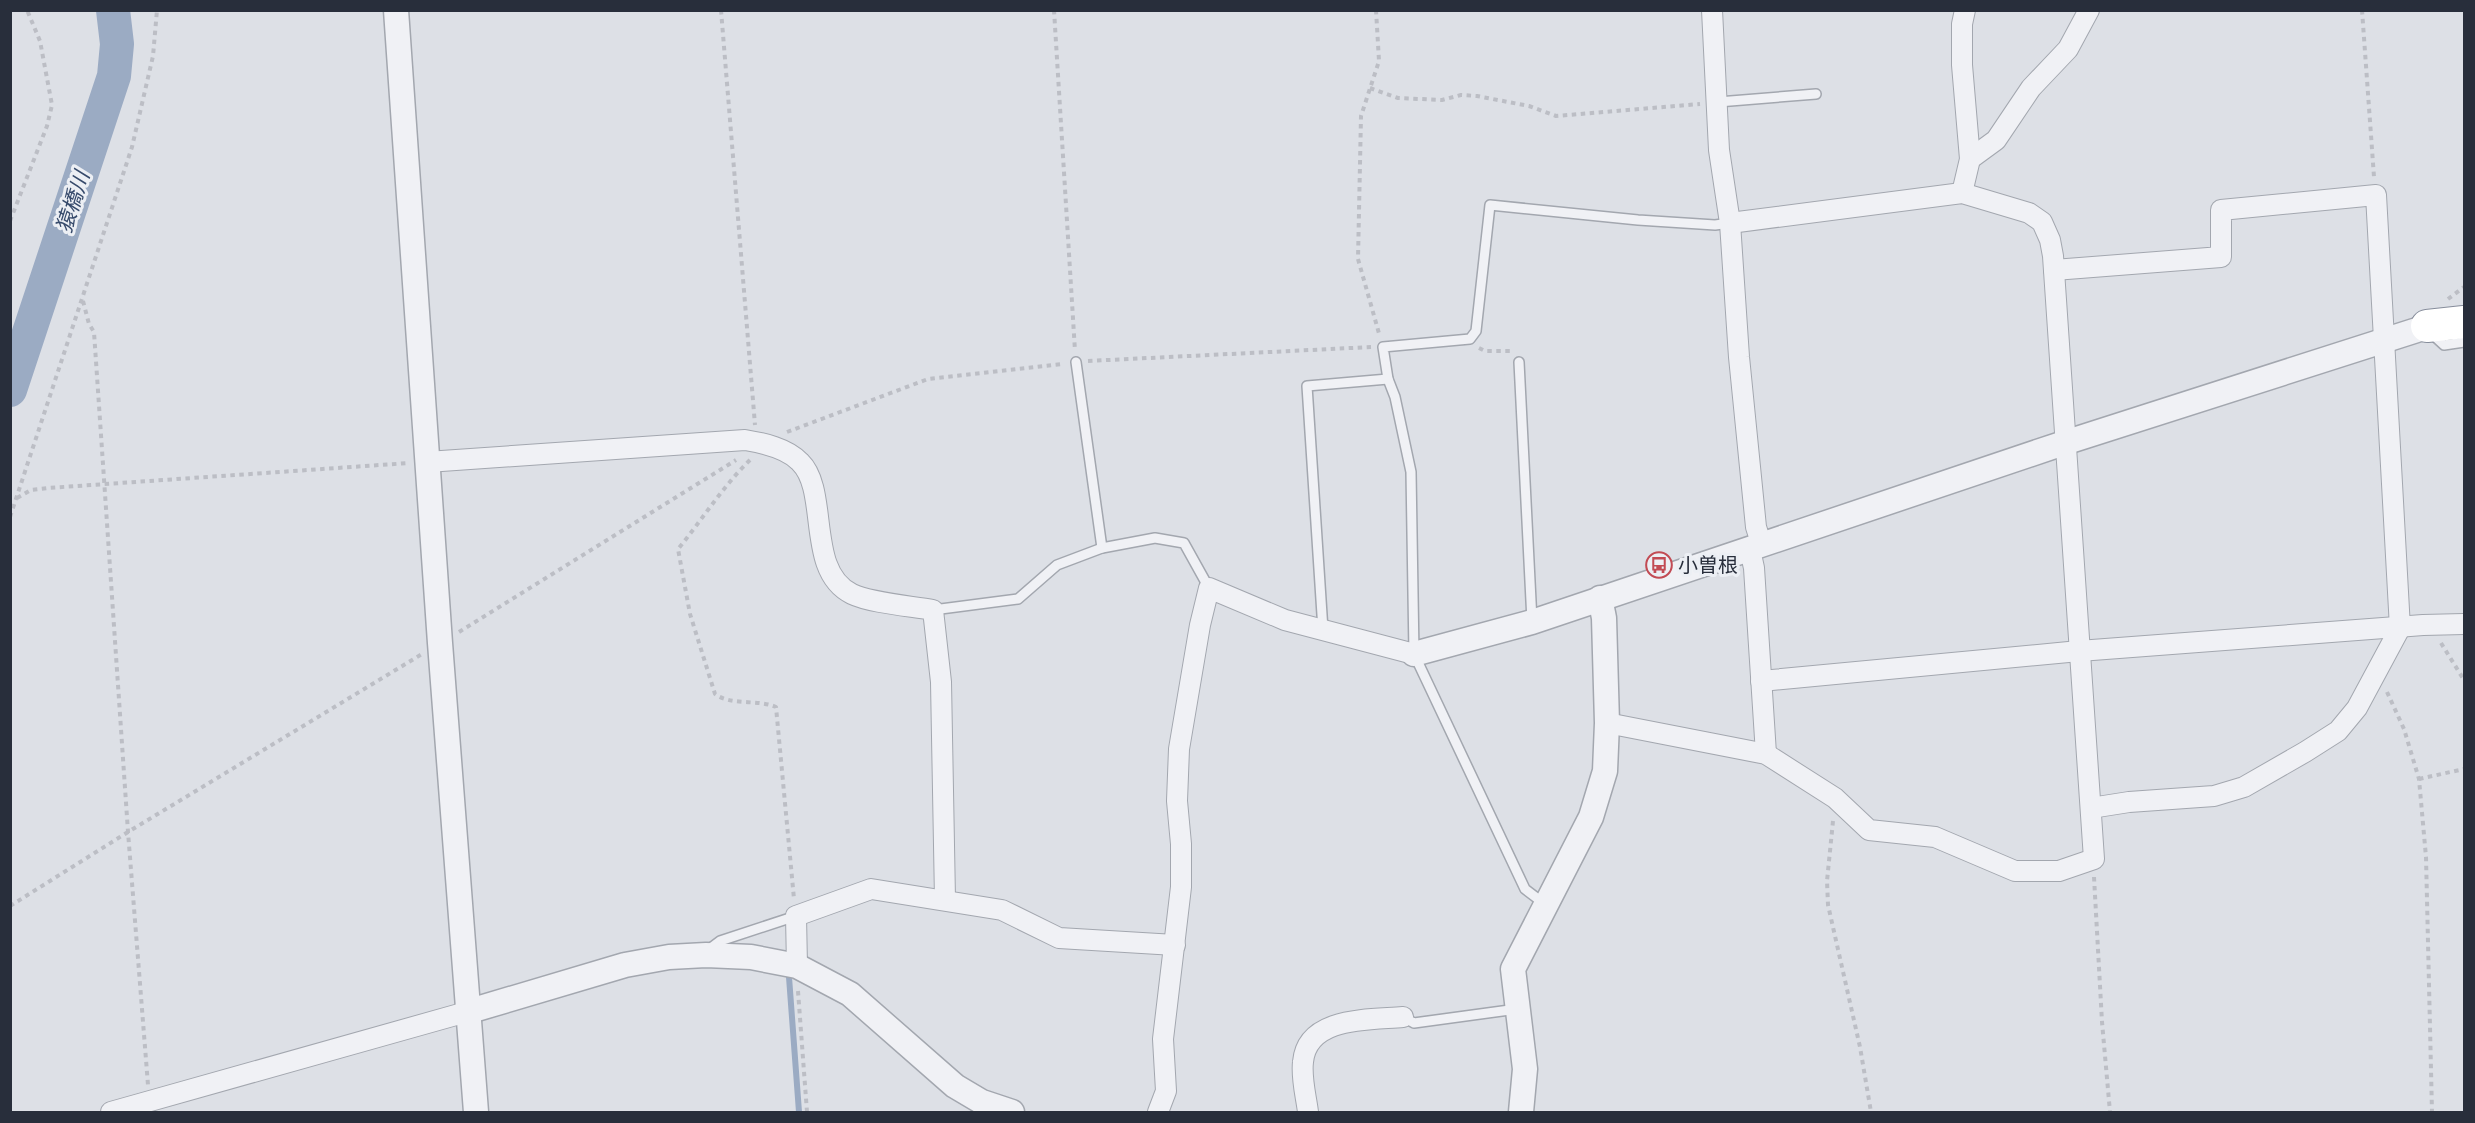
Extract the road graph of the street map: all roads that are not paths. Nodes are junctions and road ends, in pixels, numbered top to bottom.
1 (396, 10) edge
2 (1712, 10) edge
3 (1965, 10) edge
4 (2089, 10) edge
5 (1816, 94) dead end
6 (1718, 102) junction
7 (1970, 159) junction
8 (1962, 193) junction
9 (1730, 224) junction
10 (2054, 270) junction
11 (2464, 316) edge
12 (2464, 322) edge
13 (2427, 326) junction
14 (2384, 340) junction
15 (2464, 342) edge
16 (1076, 362) road end
17 (1519, 362) road end
18 (1388, 379) junction
19 (2064, 443) junction
20 (428, 462) junction
21 (1102, 548) junction
22 (1756, 548) junction
23 (1209, 588) junction
24 (1600, 598) junction
25 (933, 610) junction
26 (1532, 622) junction
27 (2464, 624) edge
28 (2400, 628) junction
29 (1323, 630) junction
30 (2079, 651) junction
31 (1414, 654) junction
32 (1761, 681) junction
33 (1607, 723) junction
34 (1766, 754) junction
35 (2091, 808) junction
36 (945, 899) junction
37 (1545, 905) junction
38 (796, 916) junction
39 (1175, 945) junction
40 (701, 955) junction
41 (797, 966) junction
42 (1516, 1009) junction
43 (470, 1011) junction
44 (1403, 1017) joint
45 (111, 1113) edge
46 (476, 1113) edge
47 (1012, 1113) edge
48 (1158, 1113) edge
49 (1308, 1113) edge
50 (1521, 1113) edge

1 - 20 street
2 - 6 street
3 - 7 street
4 - 7 street
5 - 6 lane
6 - 9 street
7 - 8 street
8 - 9 street
8 - 10 street
9 - 18 lane
9 - 22 street
10 - 14 street
10 - 19 street
11 - 13 street
12 - 13 highway
13 - 14 street
13 - 15 lane
14 - 19 street
14 - 28 street
16 - 21 lane
17 - 26 lane
18 - 29 lane
18 - 31 lane
19 - 22 street
19 - 30 street
20 - 25 street
20 - 43 street
21 - 23 lane
21 - 25 lane
22 - 24 street
22 - 32 street
23 - 29 street
23 - 39 street
24 - 26 street
24 - 33 street
25 - 36 street
26 - 31 street
27 - 28 street
28 - 30 street
28 - 35 street
29 - 31 street
30 - 32 street
30 - 35 street
31 - 37 lane
32 - 34 street
33 - 34 street
33 - 37 street
34 - 35 street
36 - 38 street
36 - 39 street
37 - 42 street
38 - 40 lane
38 - 41 street
39 - 48 street
40 - 41 street
40 - 43 street
41 - 47 street
42 - 44 lane
42 - 50 street
43 - 45 street
43 - 46 street
44 - 49 street

